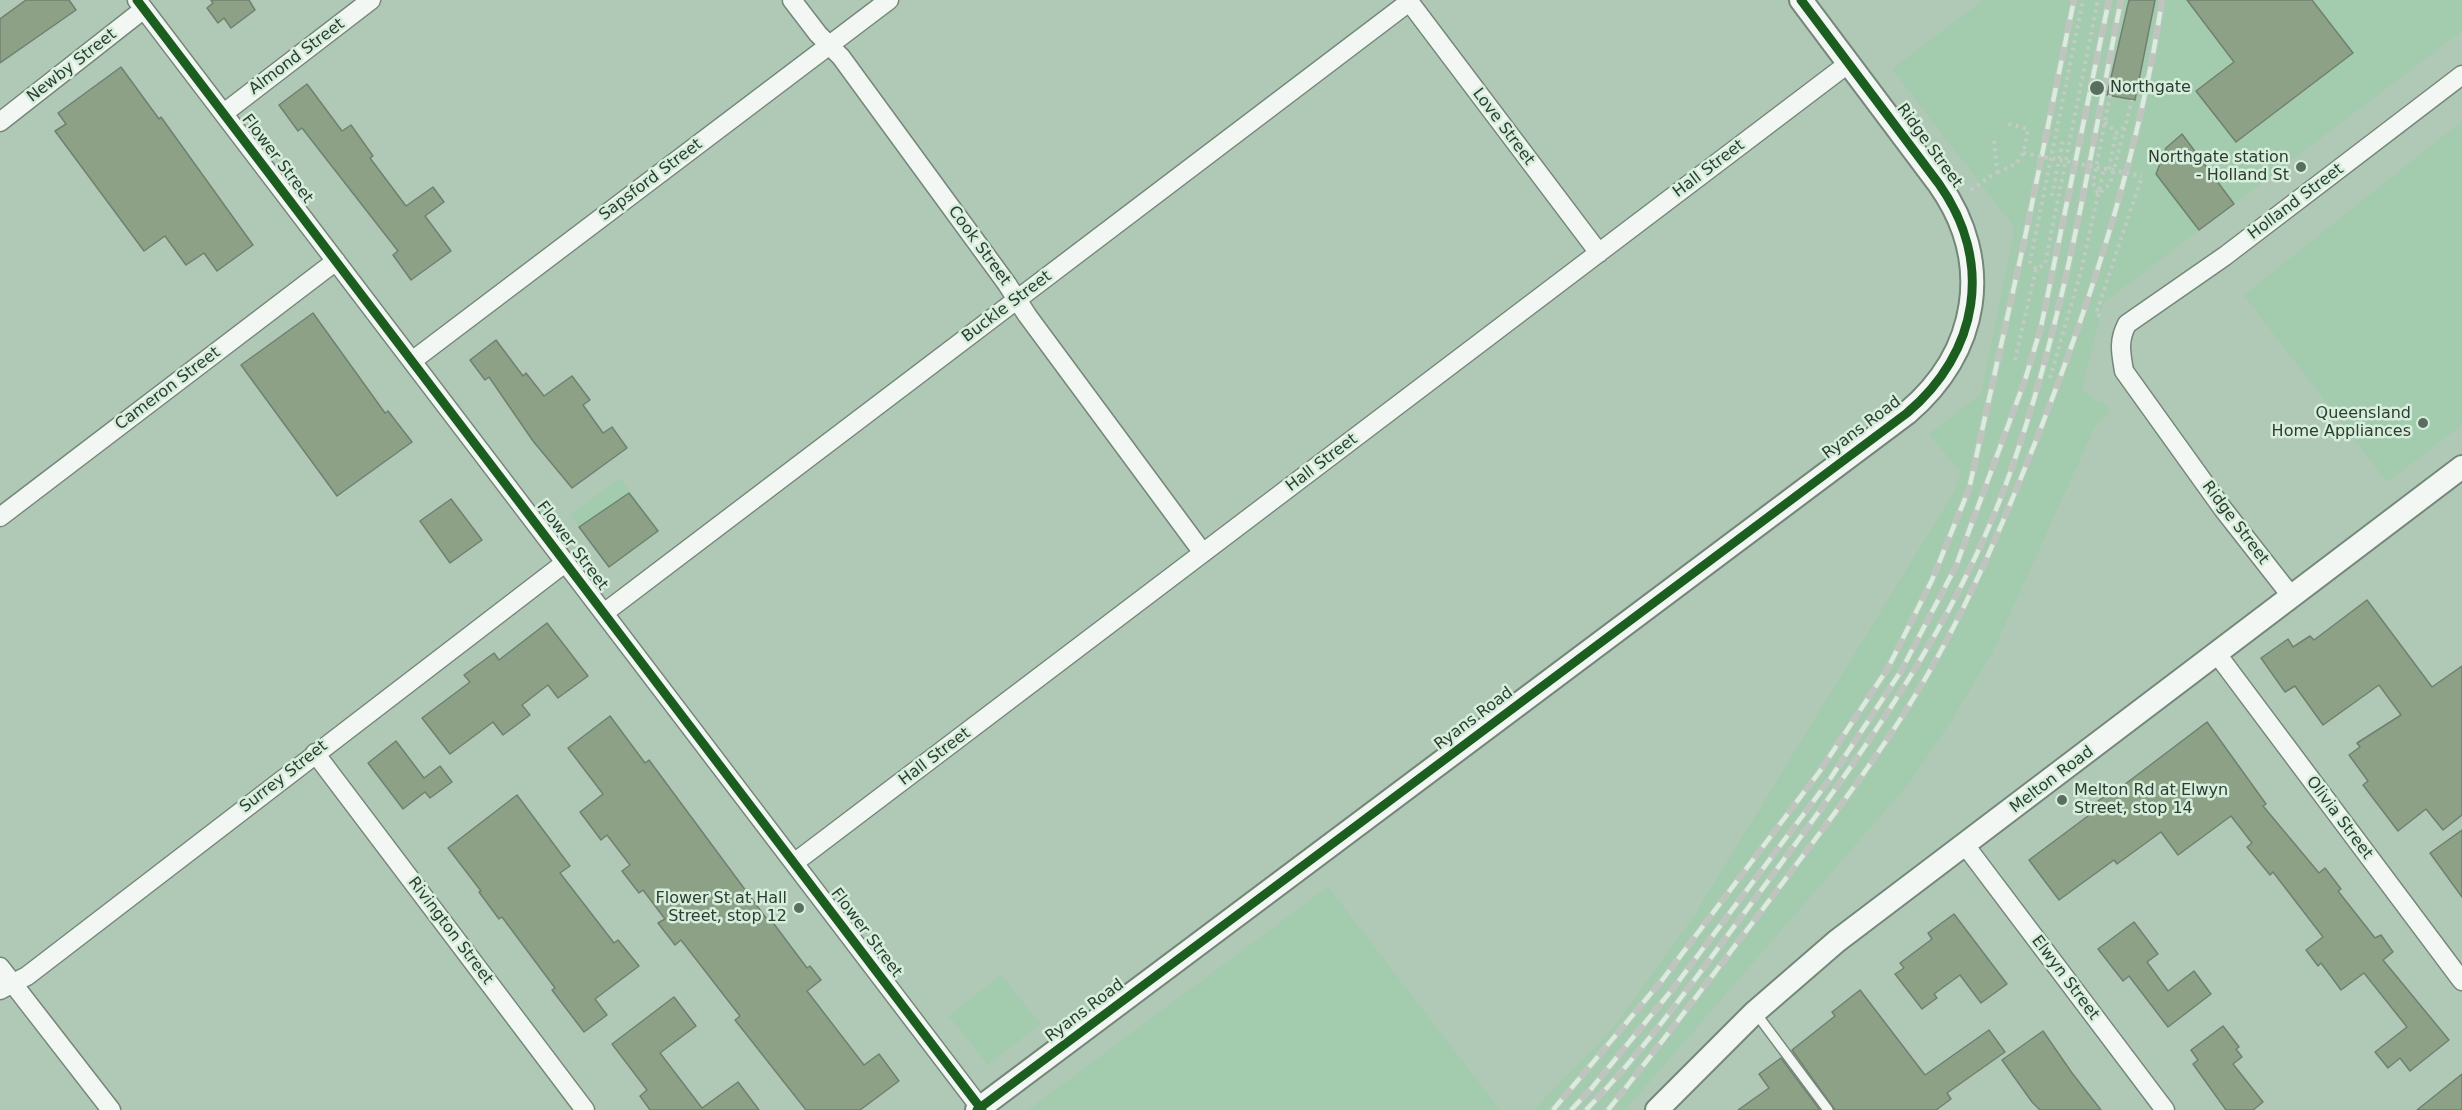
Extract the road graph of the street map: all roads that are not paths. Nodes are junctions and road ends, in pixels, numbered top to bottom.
1 (371, 0) edge
2 (792, 0) edge
3 (889, 0) edge
4 (1801, 0) edge
5 (1408, 1) edge
6 (141, 5) edge
7 (830, 45) junction
8 (1849, 63) junction
9 (2462, 75) edge
10 (224, 113) junction
11 (0, 122) edge
12 (1599, 253) junction
13 (336, 261) junction
14 (1017, 300) junction
15 (2127, 324) joint
16 (1965, 332) joint
17 (412, 361) junction
18 (2462, 467) edge
19 (0, 516) edge
20 (1203, 553) junction
21 (566, 562) junction
22 (2292, 597) junction
23 (604, 613) junction
24 (2217, 654) junction
25 (315, 753) junction
26 (1965, 845) junction
27 (795, 863) junction
28 (0, 967) edge
29 (2462, 981) edge
30 (6, 986) edge
31 (1755, 1012) junction
32 (980, 1109) edge
33 (111, 1110) edge
34 (585, 1110) edge
35 (1657, 1110) edge
36 (1828, 1110) edge
37 (2165, 1110) edge

1 - 10 street, Almond Street
2 - 7 street, Cook Street
3 - 7 street, Sapsford Street
4 - 8 street, Ridge Street
5 - 12 street, Love Street
5 - 14 street, Buckle Street
6 - 10 street, Flower Street
6 - 11 street, Newby Street
7 - 14 street, Cook Street
7 - 17 street, Sapsford Street
8 - 12 street, Hall Street
8 - 16 street, Ridge Street
9 - 15 street, Holland Street
10 - 13 street, Flower Street
12 - 20 street, Hall Street
13 - 17 street, Flower Street
13 - 19 street, Cameron Street
14 - 20 street, Cook Street
14 - 23 street, Buckle Street
15 - 22 street, Ridge Street
16 - 32 street, Ryans Road
17 - 21 street, Flower Street
18 - 22 street, Melton Road
20 - 27 street, Hall Street
21 - 23 street, Flower Street
21 - 25 street, Surrey Street
22 - 24 street, Melton Road
23 - 27 street, Flower Street
24 - 26 street, Melton Road
24 - 29 street, Olivia Street
25 - 30 street, Surrey Street
25 - 34 street, Rivington Street
26 - 31 street, Melton Road
26 - 37 street, Elwyn Street
27 - 32 street, Flower Street
28 - 30 street
30 - 33 street
31 - 35 street, Melton Road
31 - 36 lane

